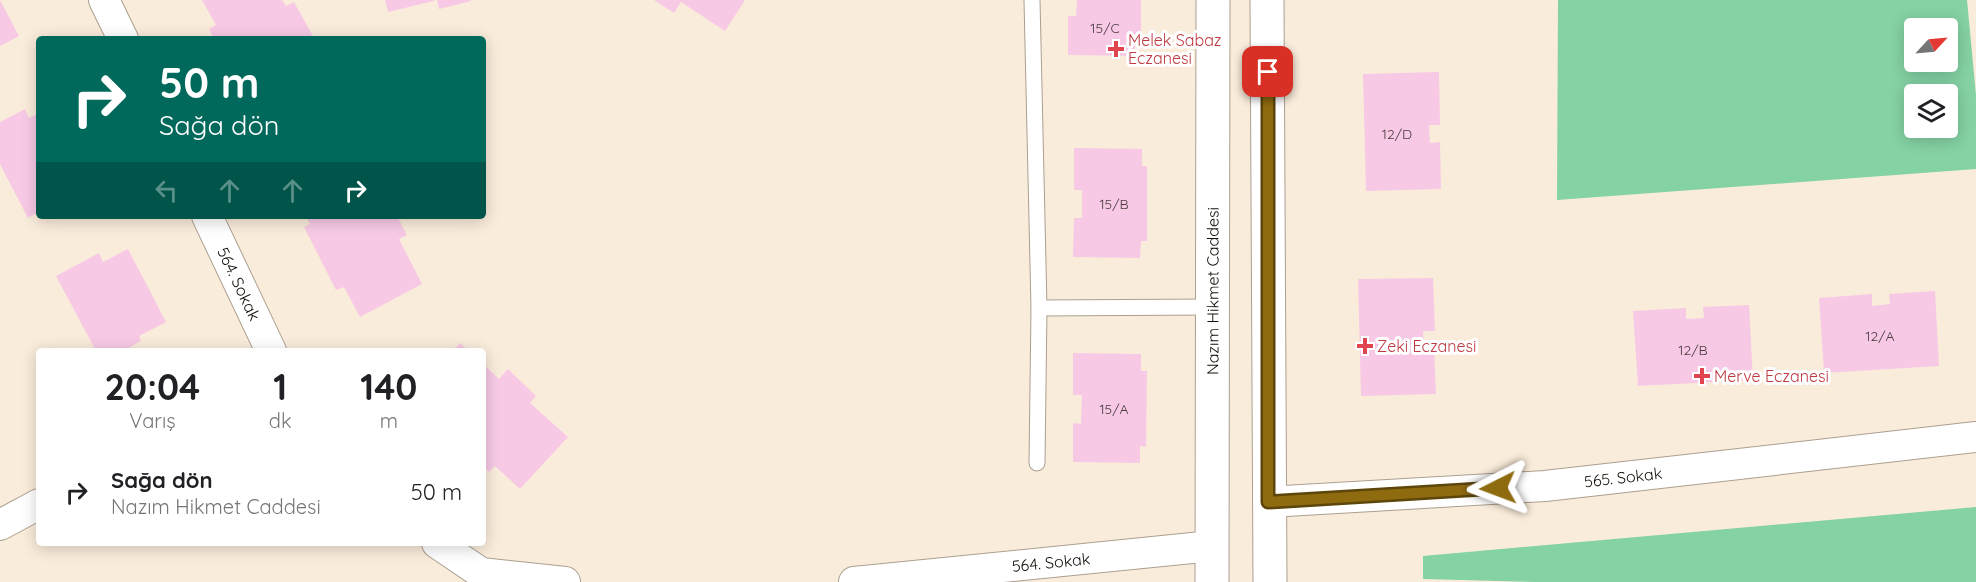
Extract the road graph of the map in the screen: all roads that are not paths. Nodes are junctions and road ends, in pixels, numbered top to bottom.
1 (104, 0) edge
2 (1032, 0) edge
3 (1213, 0) edge
4 (1268, 0) edge
5 (122, 36) edge
6 (208, 219) edge
7 (1212, 307) junction
8 (1039, 308) junction
9 (270, 348) edge
10 (1976, 437) edge
11 (1038, 463) dead end
12 (1268, 502) junction
13 (36, 506) edge
14 (0, 525) edge
15 (441, 546) edge
16 (1212, 546) junction
17 (565, 582) edge
18 (854, 582) edge
19 (1212, 582) edge
20 (1270, 582) edge

1 - 5 street
2 - 8 lane
3 - 7 main road, Nazım Hikmet Caddesi
4 - 12 main road
6 - 9 street, 564. Sokak
7 - 8 lane
7 - 16 main road, Nazım Hikmet Caddesi
8 - 11 lane
10 - 12 street, 565. Sokak
12 - 20 main road
13 - 14 street
15 - 17 street
16 - 18 street, 564. Sokak
16 - 19 main road, Nazım Hikmet Caddesi

